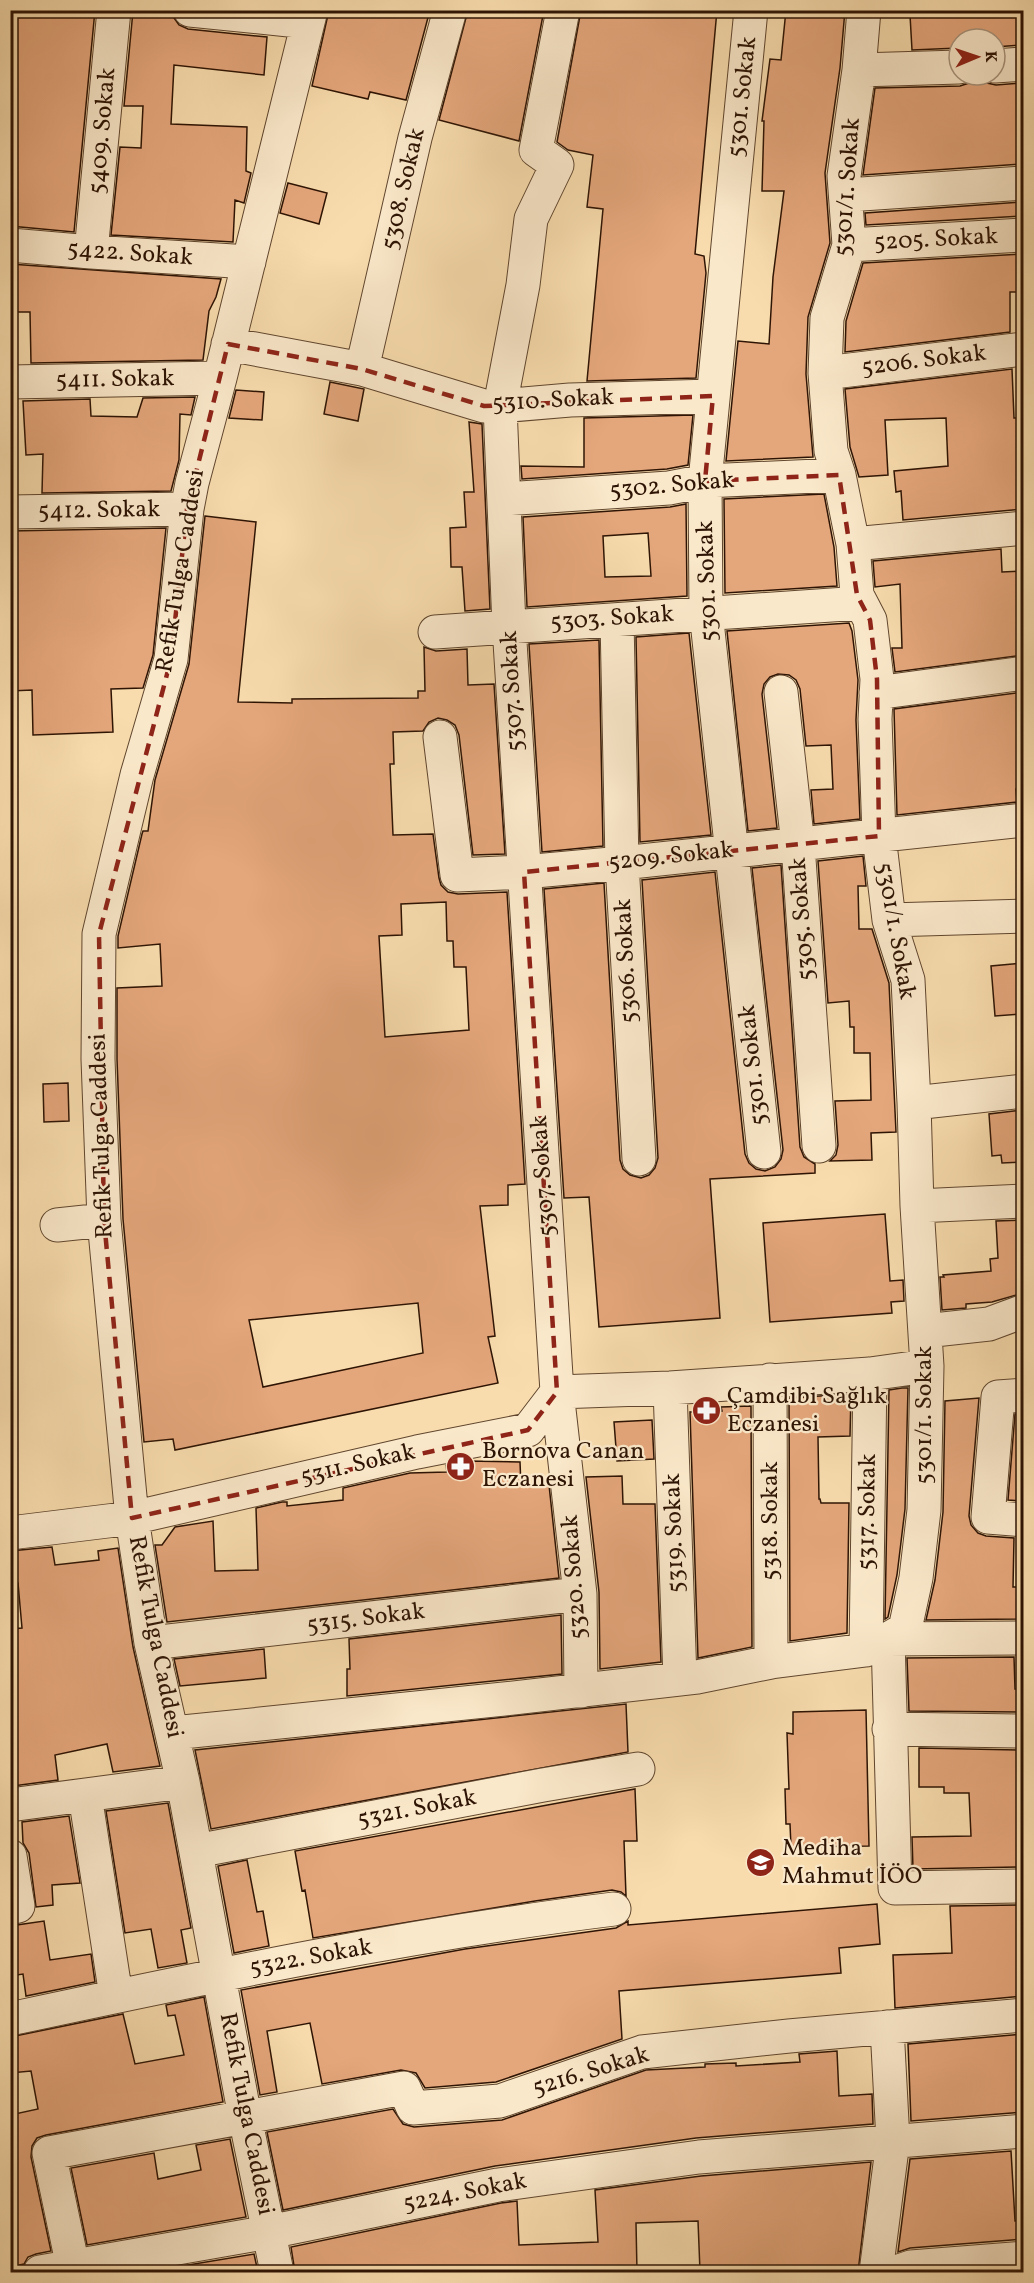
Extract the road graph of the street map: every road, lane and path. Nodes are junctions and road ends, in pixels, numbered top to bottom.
1 (114, 10) edge
2 (190, 10) edge
3 (450, 10) edge
4 (563, 10) edge
5 (751, 10) edge
6 (864, 10) edge
7 (310, 16) edge
8 (1023, 64) edge
9 (1007, 65) edge
10 (947, 67) edge
11 (859, 70) junction
12 (1023, 183) edge
13 (847, 195) junction
14 (1023, 235) edge
15 (10, 245) edge
16 (849, 246) junction
17 (91, 252) junction
18 (249, 262) junction
19 (228, 344) junction
20 (1023, 349) edge
21 (362, 369) junction
22 (825, 373) junction
23 (220, 378) junction
24 (10, 382) edge
25 (713, 396) junction
26 (501, 406) junction
27 (839, 475) junction
28 (705, 481) junction
29 (505, 499) junction
30 (187, 509) junction
31 (10, 512) edge
32 (1023, 528) edge
33 (853, 544) junction
34 (861, 603) junction
35 (706, 612) junction
36 (617, 620) junction
37 (509, 626) junction
38 (435, 632) dead end
39 (1023, 673) edge
40 (781, 692) dead end
41 (876, 693) junction
42 (440, 737) dead end
43 (1023, 820) edge
44 (879, 836) junction
45 (798, 845) junction
46 (731, 850) junction
47 (622, 863) junction
48 (524, 872) junction
49 (1023, 916) edge
50 (889, 920) junction
51 (1023, 1092) edge
52 (914, 1103) junction
53 (819, 1146) dead end
54 (764, 1152) dead end
55 (639, 1159) dead end
56 (1023, 1201) edge
57 (917, 1206) junction
58 (104, 1220) junction
59 (57, 1224) dead end
60 (1023, 1311) edge
61 (925, 1330) junction
62 (927, 1366) junction
63 (870, 1374) junction
64 (770, 1380) junction
65 (670, 1388) junction
66 (558, 1392) junction
67 (1023, 1395) edge
68 (132, 1518) junction
69 (1023, 1520) edge
70 (10, 1533) edge
71 (580, 1594) junction
72 (1023, 1638) edge
73 (151, 1643) junction
74 (877, 1644) junction
75 (771, 1662) junction
76 (680, 1679) junction
77 (580, 1691) junction
78 (889, 1729) junction
79 (1023, 1731) edge
80 (173, 1732) junction
81 (638, 1769) dead end
82 (183, 1782) junction
83 (85, 1795) junction
84 (10, 1805) edge
85 (196, 1851) junction
86 (10, 1856) edge
87 (1023, 1886) edge
88 (10, 1908) edge
89 (614, 1909) dead end
90 (218, 1975) junction
91 (116, 1996) junction
92 (1023, 2015) edge
93 (10, 2019) edge
94 (887, 2027) junction
95 (245, 2117) junction
96 (1023, 2131) edge
97 (893, 2141) junction
98 (269, 2232) junction
99 (1023, 2258) edge
100 (73, 2267) junction
101 (40, 2272) edge
102 (277, 2272) edge
103 (876, 2272) edge
104 (896, 2272) edge

1 - 17 street, 5409. Sokak
2 - 7 street
3 - 21 street, 5308. Sokak
4 - 26 street, 5307. Sokak
5 - 25 street, 5301. Sokak
6 - 11 street, 5301/1. Sokak
7 - 18 street, Refik Tulga Caddesi
8 - 9 street
10 - 11 street
11 - 13 street, 5301/1. Sokak
12 - 13 street
13 - 16 street, 5301/1. Sokak
14 - 16 street, 5205. Sokak
15 - 17 street, 5422. Sokak
16 - 22 street, 5301/1. Sokak
17 - 18 street, 5422. Sokak
18 - 19 street, Refik Tulga Caddesi
19 - 21 street, 5310. Sokak
19 - 23 street, Refik Tulga Caddesi
20 - 22 street, 5206. Sokak
21 - 26 street, 5310. Sokak
22 - 27 street, 5301/1. Sokak
23 - 24 street, 5411. Sokak
23 - 30 street, Refik Tulga Caddesi
25 - 26 street, 5310. Sokak
25 - 28 street, 5301. Sokak
26 - 29 street, 5307. Sokak
27 - 28 street, 5302. Sokak
27 - 33 street, 5301/1. Sokak
28 - 29 street, 5302. Sokak
28 - 35 street, 5301. Sokak
29 - 37 street, 5307. Sokak
30 - 31 street, 5412. Sokak
30 - 58 street, Refik Tulga Caddesi
32 - 33 street
33 - 34 street, 5301/1. Sokak
34 - 35 street, 5303. Sokak
34 - 41 street, 5301/1. Sokak
35 - 36 street, 5303. Sokak
35 - 46 street, 5301. Sokak
36 - 37 street, 5303. Sokak
36 - 47 street, 5306. Sokak
37 - 38 street, 5303. Sokak
37 - 48 street, 5307. Sokak
39 - 41 street
40 - 45 street, 5305. Sokak
41 - 44 street, 5301/1. Sokak
42 - 48 street, 5209. Sokak
43 - 44 street, 5209. Sokak
44 - 45 street, 5209. Sokak
44 - 50 street, 5301/1. Sokak
45 - 46 street, 5209. Sokak
45 - 53 street, 5305. Sokak
46 - 47 street, 5209. Sokak
46 - 54 street, 5301. Sokak
47 - 48 street, 5209. Sokak
47 - 55 street, 5306. Sokak
48 - 66 street, 5307. Sokak
49 - 50 street
50 - 52 street, 5301/1. Sokak
51 - 52 street
52 - 57 street, 5301/1. Sokak
56 - 57 street
57 - 61 street, 5301/1. Sokak
58 - 59 street
58 - 68 street, Refik Tulga Caddesi
60 - 61 street
61 - 62 street, 5301/1. Sokak
62 - 63 street
62 - 74 street, 5301/1. Sokak
63 - 64 street
63 - 74 street, 5317. Sokak
64 - 65 street
64 - 75 street, 5318. Sokak
65 - 66 street
65 - 76 street, 5319. Sokak
66 - 68 street, 5311. Sokak
66 - 71 street, 5320. Sokak
67 - 69 street
68 - 70 street, 5311. Sokak
68 - 73 street, Refik Tulga Caddesi
71 - 73 street, 5315. Sokak
71 - 77 street, 5320. Sokak
72 - 74 street
73 - 80 street, Refik Tulga Caddesi
74 - 75 street
74 - 78 street
75 - 76 street
76 - 77 street
77 - 80 street
78 - 79 street
78 - 87 street
80 - 82 street, Refik Tulga Caddesi
81 - 85 street, 5321. Sokak
82 - 83 street
82 - 85 street, Refik Tulga Caddesi
83 - 84 street
83 - 91 street
85 - 90 street, Refik Tulga Caddesi
86 - 88 street
89 - 90 street, 5322. Sokak
90 - 91 street, 5322. Sokak
90 - 95 street, Refik Tulga Caddesi
91 - 93 street, 5322. Sokak
92 - 94 street, 5216. Sokak
94 - 95 street, 5216. Sokak
94 - 97 street
95 - 98 street, Refik Tulga Caddesi
95 - 100 street
96 - 97 street, 5224. Sokak
97 - 98 street, 5224. Sokak
97 - 103 street
98 - 100 street, 5224. Sokak
98 - 102 street, Refik Tulga Caddesi
99 - 104 street
100 - 101 street, 5224. Sokak

